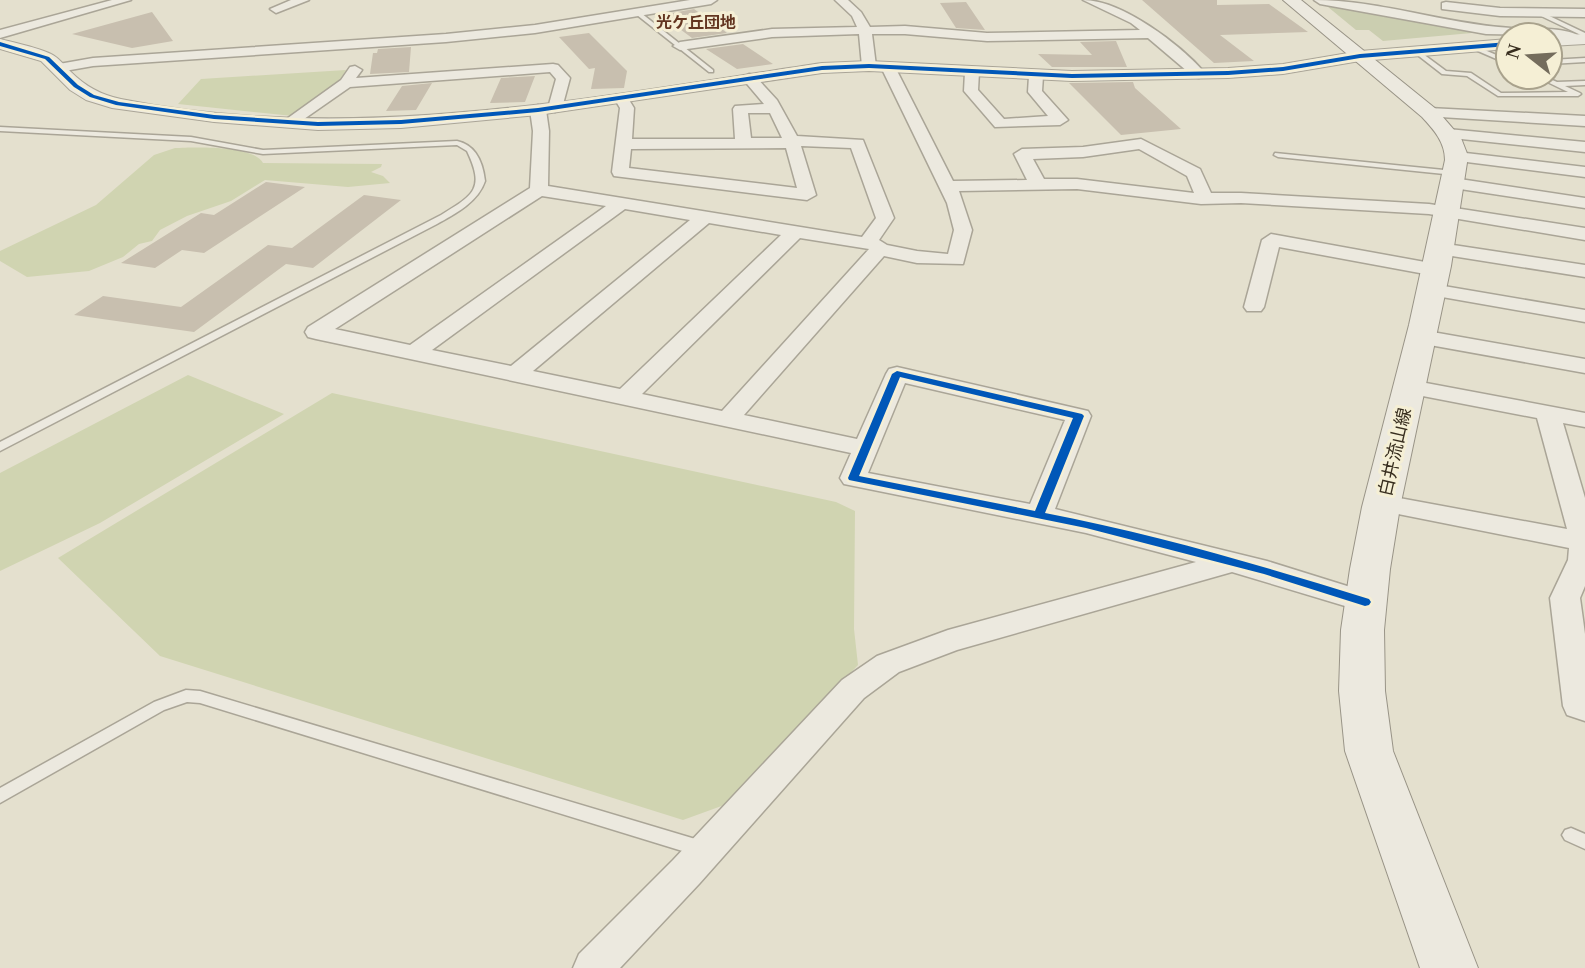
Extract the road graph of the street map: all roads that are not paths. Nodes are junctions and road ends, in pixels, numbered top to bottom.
1 (125, 0) edge
2 (303, 0) edge
3 (711, 0) edge
4 (841, 0) edge
5 (1089, 0) edge
6 (1291, 0) edge
7 (1320, 0) edge
8 (1443, 4) edge
9 (276, 9) dead end
10 (639, 13) junction
11 (1539, 13) junction
12 (1585, 13) edge
13 (867, 30) junction
14 (0, 34) edge
15 (1152, 34) junction
16 (1583, 37) edge
17 (1564, 39) edge
18 (0, 44) edge
19 (360, 44) junction
20 (1494, 45) edge
21 (680, 46) junction
22 (1473, 47) junction
23 (1417, 52) junction
24 (1360, 56) junction
25 (1494, 56) edge
26 (1585, 60) edge
27 (1564, 61) edge
28 (869, 66) junction
29 (888, 67) junction
30 (59, 68) junction
31 (711, 71) dead end
32 (972, 72) junction
33 (1199, 74) junction
34 (1035, 76) junction
35 (749, 78) junction
36 (1585, 82) edge
37 (345, 83) junction
38 (1564, 83) edge
39 (1564, 88) edge
40 (1494, 91) edge
41 (1494, 91) edge
42 (621, 98) junction
43 (774, 108) junction
44 (546, 109) junction
45 (1585, 121) edge
46 (289, 123) junction
47 (0, 129) edge
48 (793, 142) junction
49 (743, 143) junction
50 (623, 144) junction
51 (1585, 147) edge
52 (1278, 155) dead end
53 (1448, 162) junction
54 (1585, 172) edge
55 (1039, 185) junction
56 (948, 187) junction
57 (539, 190) junction
58 (1205, 199) junction
59 (622, 203) junction
60 (1585, 203) edge
61 (706, 216) junction
62 (796, 231) junction
63 (1585, 234) edge
64 (874, 246) junction
65 (1436, 270) junction
66 (1585, 271) edge
67 (1254, 307) dead end
68 (1585, 316) edge
69 (1421, 337) junction
70 (415, 352) junction
71 (1585, 366) edge
72 (517, 373) junction
73 (1410, 387) junction
74 (625, 397) junction
75 (1548, 413) junction
76 (729, 419) junction
77 (1585, 420) edge
78 (0, 447) edge
79 (865, 448) junction
80 (1383, 503) junction
81 (1039, 515) junction
82 (1584, 542) edge
83 (1233, 562) junction
84 (1365, 602) junction
85 (1585, 708) edge
86 (0, 796) edge
87 (706, 850) junction
88 (593, 968) edge
89 (1449, 968) edge

1 - 14 street
2 - 9 street
3 - 10 street
4 - 13 street
5 - 15 street
6 - 24 main road
7 - 16 street
8 - 11 street
10 - 19 street
10 - 21 lane
11 - 12 street
11 - 16 lane
13 - 15 street
13 - 21 street
13 - 28 street
15 - 33 street
16 - 17 street
18 - 30 street
19 - 30 street
19 - 37 street
20 - 22 street
21 - 31 lane
22 - 23 street
22 - 25 lane
23 - 24 street
23 - 40 lane
24 - 33 street
24 - 53 main road
26 - 27 lane
28 - 29 street
28 - 35 street
29 - 32 street
29 - 56 street
30 - 46 street
32 - 34 street
32 - 34 street
33 - 34 street
35 - 42 street
35 - 43 street
36 - 38 lane
37 - 44 street
37 - 46 street
39 - 41 lane
42 - 44 street
42 - 50 street
43 - 48 street
43 - 49 street
44 - 46 street
44 - 57 street
45 - 53 street
47 - 78 lane
48 - 49 street
48 - 50 street
48 - 64 street
49 - 50 street
51 - 53 street
52 - 53 lane
53 - 54 street
53 - 58 street
53 - 60 street
53 - 63 street
53 - 65 main road, 白井流山線
55 - 56 street
55 - 58 street
55 - 58 street
56 - 64 street
57 - 59 street
57 - 70 street
59 - 61 street
59 - 70 street
61 - 62 street
61 - 72 street
62 - 64 street
62 - 74 street
64 - 76 street
65 - 66 street
65 - 67 street
65 - 68 street
65 - 69 main road, 白井流山線
69 - 71 street
69 - 73 main road, 白井流山線
70 - 72 street
72 - 74 street
73 - 75 street
73 - 80 main road, 白井流山線
74 - 76 street
75 - 77 street
75 - 82 street
76 - 79 street
79 - 81 street
79 - 81 street
80 - 82 street
80 - 84 main road, 白井流山線
81 - 83 street
82 - 85 street
83 - 84 street
83 - 87 street
84 - 89 main road, 白井流山線
86 - 87 lane
87 - 88 street

